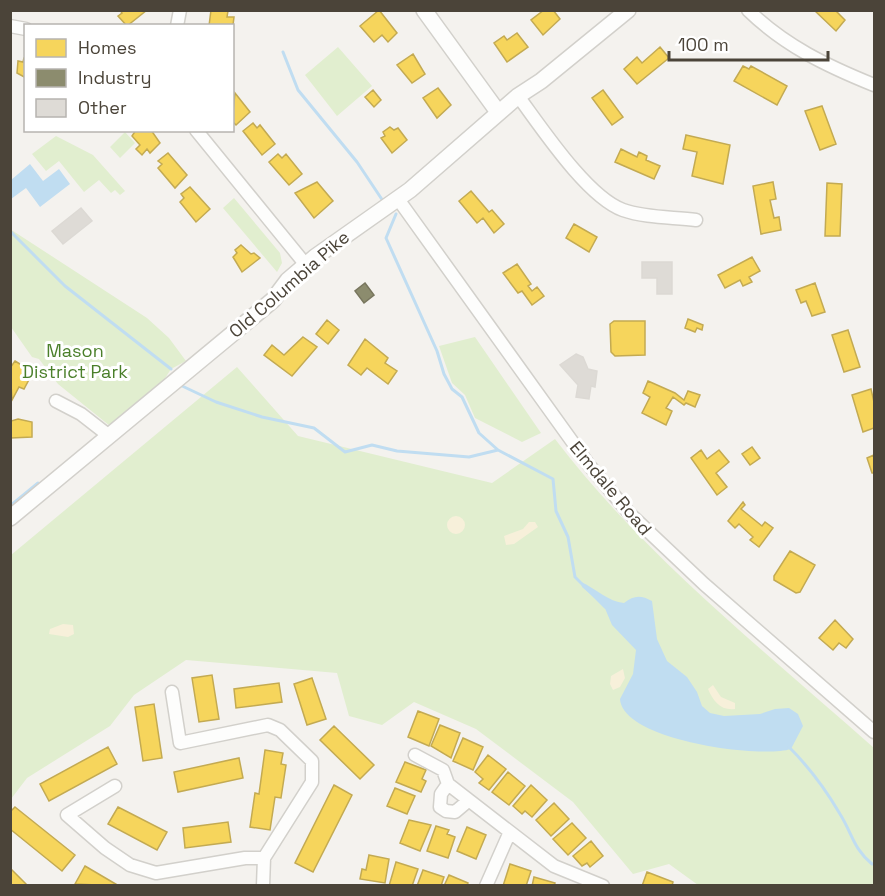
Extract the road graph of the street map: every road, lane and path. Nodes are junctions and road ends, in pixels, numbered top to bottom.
1 (424, 10) edge
2 (628, 10) edge
3 (748, 10) edge
4 (874, 85) edge
5 (518, 96) junction
6 (498, 112) junction
7 (198, 132) edge
8 (398, 199) junction
9 (696, 220) dead end
10 (306, 266) junction
11 (56, 401) dead end
12 (108, 435) junction
13 (10, 518) edge
14 (172, 692) dead end
15 (874, 732) edge
16 (415, 755) dead end
17 (448, 784) junction
18 (115, 786) dead end
19 (468, 801) junction
20 (509, 834) junction
21 (264, 858) junction
22 (262, 885) edge
23 (486, 885) edge
24 (603, 885) edge

1 - 6 street
2 - 5 street, Old Columbia Pike
3 - 4 street
5 - 6 street, Old Columbia Pike
5 - 9 street
6 - 8 street, Old Columbia Pike
7 - 10 street
8 - 10 street, Old Columbia Pike
8 - 15 street, Elmdale Road
10 - 12 street, Old Columbia Pike
11 - 12 street
12 - 13 street, Old Columbia Pike
14 - 21 street
16 - 17 street
17 - 19 street
17 - 19 street
18 - 21 street
19 - 20 street
20 - 23 street
20 - 24 street
21 - 22 street

